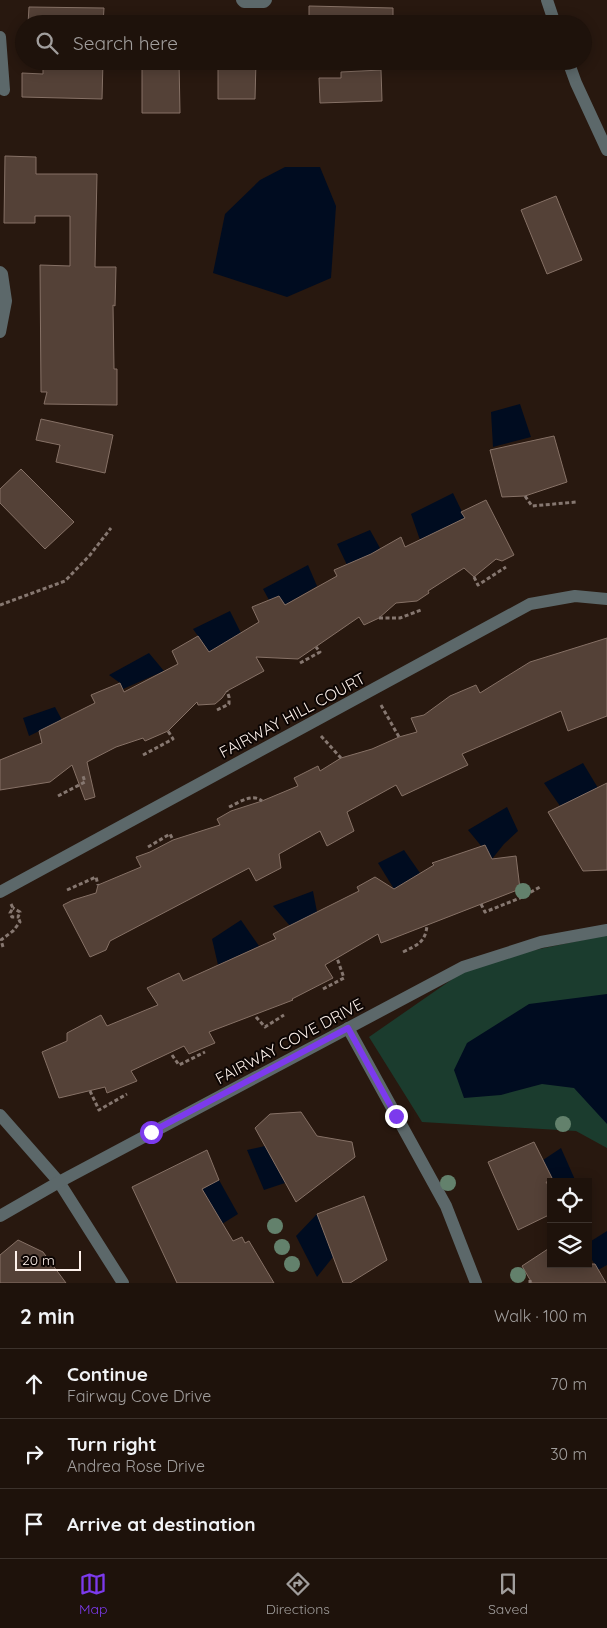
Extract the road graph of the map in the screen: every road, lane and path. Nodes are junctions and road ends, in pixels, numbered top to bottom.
1 (242, 0) edge
2 (266, 0) edge
3 (547, 0) edge
4 (552, 15) edge
5 (0, 38) edge
6 (571, 70) edge
7 (4, 90) dead end
8 (607, 150) edge
9 (0, 272) edge
10 (0, 332) edge
11 (525, 496) dead end
12 (576, 502) dead end
13 (111, 528) dead end
14 (506, 567) dead end
15 (474, 577) dead end
16 (607, 599) edge
17 (0, 605) edge
18 (421, 610) dead end
19 (379, 618) dead end
20 (316, 647) dead end
21 (300, 663) dead end
22 (227, 691) dead end
23 (382, 705) dead end
24 (217, 710) dead end
25 (168, 731) dead end
26 (320, 736) dead end
27 (399, 737) dead end
28 (143, 755) dead end
29 (341, 758) dead end
30 (84, 776) dead end
31 (58, 796) dead end
32 (262, 801) dead end
33 (229, 807) dead end
34 (173, 840) dead end
35 (148, 847) dead end
36 (98, 885) dead end
37 (540, 887) dead end
38 (67, 890) dead end
39 (4, 895) edge
40 (481, 904) dead end
41 (427, 926) dead end
42 (607, 930) edge
43 (4, 947) dead end
44 (403, 952) dead end
45 (337, 958) dead end
46 (323, 989) dead end
47 (284, 1015) dead end
48 (256, 1017) dead end
49 (348, 1028) junction
50 (205, 1052) dead end
51 (172, 1055) dead end
52 (90, 1091) dead end
53 (126, 1094) dead end
54 (0, 1115) edge
55 (59, 1182) junction
56 (0, 1216) edge
57 (123, 1283) edge
58 (476, 1283) edge

1 - 2 street
3 - 4 street
5 - 7 street
6 - 8 street
9 - 10 street
11 - 12 path
13 - 17 path
14 - 15 path
16 - 39 street, FAIRWAY HILL COURT
18 - 19 path
20 - 21 path
22 - 24 path
23 - 27 path
25 - 28 path
26 - 29 path
30 - 31 path
32 - 33 path
34 - 35 path
36 - 38 path
37 - 40 path
39 - 43 path
41 - 44 path
42 - 49 street, FAIRWAY COVE DRIVE
45 - 46 path
47 - 48 path
49 - 55 street, FAIRWAY COVE DRIVE
49 - 58 street
50 - 51 path
52 - 53 path
54 - 55 street
55 - 56 street, FAIRWAY COVE DRIVE
55 - 57 street

